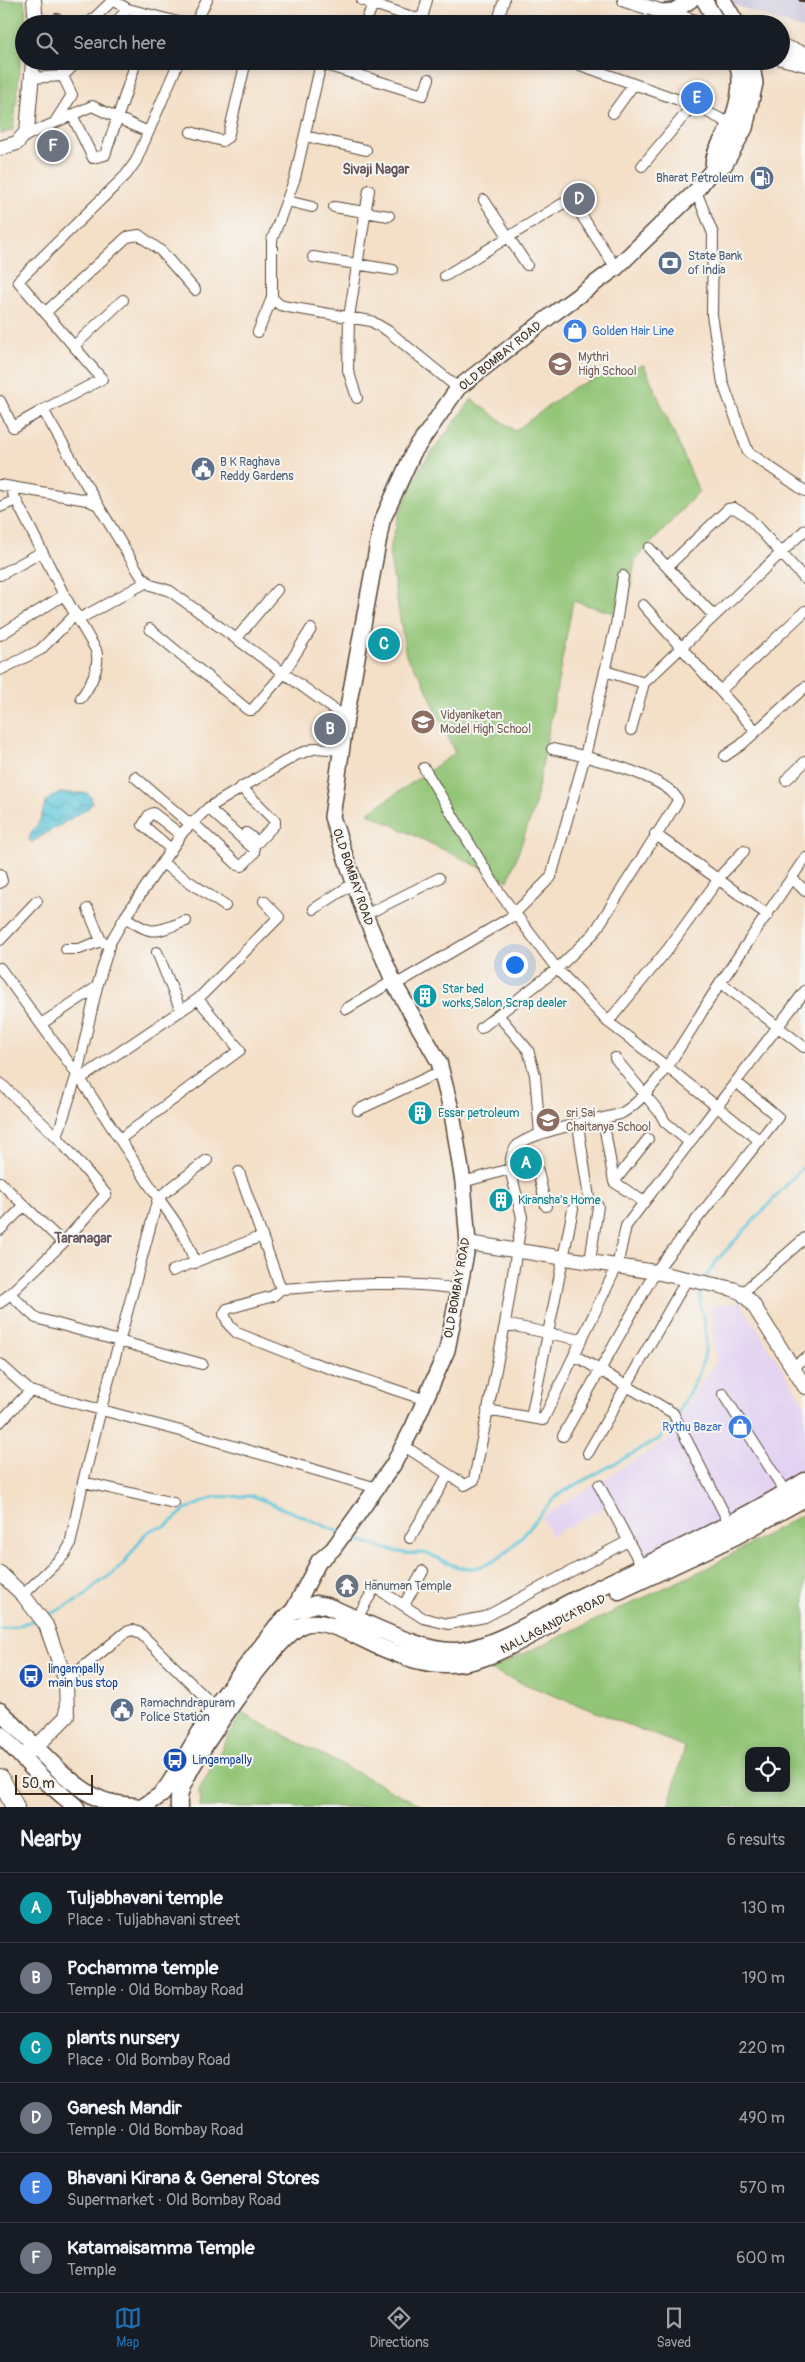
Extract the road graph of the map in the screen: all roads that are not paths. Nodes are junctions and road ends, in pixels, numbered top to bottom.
1 (34, 0) edge
2 (207, 0) edge
3 (362, 0) edge
4 (427, 0) edge
5 (504, 0) edge
6 (625, 0) edge
7 (691, 0) edge
8 (704, 0) edge
9 (723, 0) edge
10 (112, 1) edge
11 (372, 4) junction
12 (128, 9) junction
13 (663, 12) junction
14 (35, 15) edge
15 (97, 15) edge
16 (122, 15) edge
17 (151, 15) edge
18 (200, 15) edge
19 (368, 15) edge
20 (406, 15) edge
21 (423, 15) edge
22 (500, 15) edge
23 (672, 15) edge
24 (713, 15) edge
25 (732, 15) edge
26 (790, 49) edge
27 (805, 54) edge
28 (790, 60) edge
29 (805, 64) edge
30 (32, 70) edge
31 (63, 70) edge
32 (69, 70) edge
33 (133, 70) edge
34 (175, 70) edge
35 (244, 70) edge
36 (316, 70) edge
37 (359, 70) edge
38 (594, 70) edge
39 (738, 70) edge
40 (753, 70) edge
41 (63, 76) junction
42 (31, 78) junction
43 (429, 79) dead end
44 (634, 84) junction
45 (693, 104) junction
46 (613, 113) dead end
47 (72, 115) junction
48 (118, 116) junction
49 (55, 122) junction
50 (730, 124) junction
51 (745, 128) junction
52 (148, 132) junction
53 (191, 132) dead end
54 (304, 136) junction
55 (23, 137) junction
56 (0, 148) edge
57 (366, 150) dead end
58 (642, 166) dead end
59 (713, 169) junction
60 (369, 190) dead end
61 (696, 191) junction
62 (484, 200) dead end
63 (287, 201) junction
64 (312, 207) dead end
65 (334, 207) dead end
66 (366, 212) junction
67 (389, 216) dead end
68 (509, 236) junction
69 (313, 257) dead end
70 (358, 264) junction
71 (527, 265) dead end
72 (616, 268) junction
73 (393, 270) dead end
74 (445, 276) dead end
75 (195, 290) dead end
76 (272, 298) junction
77 (123, 300) dead end
78 (46, 312) junction
79 (349, 317) junction
80 (258, 332) dead end
81 (74, 346) junction
82 (458, 388) junction
83 (357, 398) dead end
84 (0, 401) edge
85 (44, 410) junction
86 (5, 486) edge
87 (805, 490) edge
88 (16, 500) junction
89 (98, 505) junction
90 (0, 507) edge
91 (805, 530) edge
92 (649, 548) dead end
93 (42, 552) junction
94 (781, 554) junction
95 (667, 567) junction
96 (0, 574) edge
97 (623, 576) dead end
98 (805, 579) edge
99 (147, 582) junction
100 (276, 590) dead end
101 (64, 596) junction
102 (643, 605) dead end
103 (805, 611) edge
104 (78, 616) junction
105 (714, 616) junction
106 (150, 629) dead end
107 (311, 629) dead end
108 (0, 635) edge
109 (236, 639) junction
110 (681, 648) junction
111 (0, 670) edge
112 (605, 671) junction
113 (284, 674) junction
114 (644, 684) junction
115 (805, 688) edge
116 (720, 691) junction
117 (81, 698) dead end
118 (346, 718) junction
119 (631, 730) dead end
120 (756, 731) junction
121 (552, 748) dead end
122 (341, 750) junction
123 (585, 756) junction
124 (725, 756) dead end
125 (804, 767) edge
126 (424, 768) dead end
127 (135, 777) dead end
128 (786, 780) dead end
129 (241, 787) junction
130 (211, 806) junction
131 (191, 823) junction
132 (655, 834) junction
133 (181, 835) junction
134 (171, 849) junction
135 (744, 851) dead end
136 (805, 858) edge
137 (162, 863) junction
138 (0, 874) edge
139 (438, 878) dead end
140 (792, 878) junction
141 (720, 879) junction
142 (0, 883) edge
143 (354, 883) junction
144 (805, 891) edge
145 (37, 901) dead end
146 (264, 902) dead end
147 (225, 906) dead end
148 (88, 909) dead end
149 (314, 909) dead end
150 (515, 912) junction
151 (365, 915) junction
152 (768, 915) junction
153 (125, 917) junction
154 (186, 921) dead end
155 (0, 940) edge
156 (106, 944) junction
157 (66, 949) dead end
158 (157, 952) dead end
159 (0, 968) edge
160 (557, 969) junction
161 (720, 982) junction
162 (394, 983) junction
163 (97, 987) junction
164 (805, 991) edge
165 (198, 999) junction
166 (346, 1009) dead end
167 (181, 1011) junction
168 (498, 1015) junction
169 (608, 1022) junction
170 (41, 1024) junction
171 (778, 1027) junction
172 (481, 1028) dead end
173 (804, 1047) edge
174 (615, 1058) dead end
175 (666, 1066) junction
176 (441, 1071) junction
177 (78, 1076) junction
178 (736, 1082) junction
179 (0, 1083) edge
180 (644, 1096) junction
181 (718, 1106) junction
182 (358, 1110) dead end
183 (602, 1119) junction
184 (578, 1125) junction
185 (540, 1134) junction
186 (57, 1137) junction
187 (120, 1139) junction
188 (648, 1139) dead end
189 (760, 1141) junction
190 (690, 1143) junction
191 (207, 1160) dead end
192 (510, 1169) junction
193 (239, 1172) dead end
194 (0, 1182) edge
195 (463, 1182) junction
196 (614, 1182) junction
197 (158, 1198) junction
198 (589, 1198) dead end
199 (644, 1202) junction
200 (24, 1206) junction
201 (546, 1206) dead end
202 (598, 1206) dead end
203 (573, 1209) dead end
204 (0, 1230) edge
205 (262, 1236) junction
206 (805, 1238) edge
207 (63, 1243) junction
208 (468, 1243) junction
209 (517, 1250) junction
210 (563, 1258) junction
211 (590, 1262) junction
212 (196, 1263) junction
213 (616, 1266) junction
214 (172, 1271) dead end
215 (655, 1272) junction
216 (690, 1280) junction
217 (281, 1289) junction
218 (459, 1289) junction
219 (742, 1293) junction
220 (10, 1294) junction
221 (0, 1303) edge
222 (506, 1324) junction
223 (549, 1332) junction
224 (581, 1340) junction
225 (119, 1342) junction
226 (574, 1355) junction
227 (805, 1358) edge
228 (0, 1364) edge
229 (202, 1364) dead end
230 (600, 1370) junction
231 (798, 1370) edge
232 (627, 1385) junction
233 (805, 1388) edge
234 (30, 1391) junction
235 (723, 1394) dead end
236 (426, 1400) junction
237 (101, 1409) junction
238 (487, 1410) junction
239 (531, 1418) junction
240 (0, 1422) edge
241 (563, 1436) dead end
242 (404, 1446) junction
243 (588, 1453) dead end
244 (448, 1475) junction
245 (805, 1481) edge
246 (82, 1482) junction
247 (599, 1485) dead end
248 (377, 1488) junction
249 (786, 1493) junction
250 (805, 1498) edge
251 (174, 1503) dead end
252 (730, 1523) junction
253 (410, 1538) dead end
254 (628, 1541) junction
255 (642, 1567) junction
256 (423, 1571) dead end
257 (0, 1573) edge
258 (25, 1598) junction
259 (404, 1606) junction
260 (300, 1609) junction
261 (357, 1618) junction
262 (284, 1629) junction
263 (481, 1652) junction
264 (66, 1682) junction
265 (214, 1707) junction
266 (0, 1711) edge
267 (0, 1734) edge
268 (28, 1752) junction
269 (0, 1778) edge
270 (15, 1807) edge
271 (76, 1807) edge
272 (143, 1807) edge
273 (164, 1807) edge
274 (179, 1807) edge

1 - 14 street
2 - 18 street
3 - 11 street
4 - 21 street
5 - 22 street
6 - 13 street
7 - 13 main road
8 - 24 main road
9 - 25 main road
10 - 12 street
10 - 15 street
11 - 19 street
11 - 20 street
12 - 16 street
12 - 17 street
13 - 23 street
26 - 27 street
28 - 29 street
30 - 42 street
31 - 41 street
32 - 41 street
33 - 48 street
34 - 52 street
35 - 53 street
36 - 54 street
37 - 43 street
38 - 44 street
39 - 50 main road, OLD BOMBAY ROAD
40 - 51 main road, OLD BOMBAY ROAD
41 - 42 street
41 - 49 street
42 - 55 street
44 - 45 street
44 - 46 street
45 - 50 street
45 - 58 street
47 - 48 street
47 - 48 street
47 - 49 street
48 - 52 street
49 - 55 street
50 - 51 street
50 - 59 main road, OLD BOMBAY ROAD
51 - 59 main road, OLD BOMBAY ROAD
52 - 78 street
54 - 57 street
54 - 63 street
55 - 56 street
59 - 61 main road, OLD BOMBAY ROAD
60 - 66 street
61 - 72 main road, OLD BOMBAY ROAD
61 - 87 street
62 - 68 street
63 - 64 street
63 - 76 street
65 - 66 street
66 - 67 street
66 - 70 street
68 - 71 street
68 - 72 street
68 - 74 street
69 - 70 street
70 - 73 street
70 - 79 street
72 - 82 main road, OLD BOMBAY ROAD
75 - 78 street
76 - 79 street
76 - 80 street
77 - 81 street
78 - 81 street
79 - 82 street
79 - 83 street
81 - 85 street
82 - 118 main road, OLD BOMBAY ROAD
84 - 85 street
85 - 89 street
86 - 88 street
86 - 89 street
88 - 90 street
88 - 93 street
89 - 99 street
91 - 94 street
92 - 95 street
93 - 96 street
93 - 101 street
94 - 95 street
94 - 98 street
94 - 105 street
95 - 105 street
97 - 112 street
99 - 104 street
99 - 109 street
100 - 109 street
101 - 104 street
101 - 108 street
102 - 110 street
103 - 116 street
104 - 111 street
104 - 117 street
105 - 110 street
106 - 113 street
107 - 113 street
109 - 113 street
110 - 114 street
110 - 116 street
112 - 114 street
112 - 123 street
113 - 118 street
114 - 119 street
115 - 120 street
116 - 120 street
118 - 122 main road, OLD BOMBAY ROAD
120 - 124 street
121 - 123 street
122 - 129 street
122 - 143 main road, OLD BOMBAY ROAD
123 - 132 street
123 - 150 street
125 - 128 street
126 - 150 street
127 - 131 street
129 - 130 street
129 - 130 street
130 - 131 street
130 - 131 street
131 - 133 street
132 - 141 street
132 - 160 street
133 - 134 street
133 - 134 street
134 - 137 street
135 - 141 street
136 - 140 street
137 - 147 street
137 - 153 street
138 - 142 street
139 - 151 street
140 - 144 street
140 - 152 street
141 - 152 street
141 - 169 street
143 - 149 street
143 - 151 main road, OLD BOMBAY ROAD
145 - 155 street
146 - 165 street
148 - 156 street
150 - 160 street
150 - 162 street
151 - 162 main road, OLD BOMBAY ROAD
152 - 161 street
153 - 154 street
153 - 156 street
156 - 157 street
156 - 163 street
158 - 167 street
159 - 170 street
160 - 168 street
160 - 169 street
161 - 171 street
161 - 175 street
162 - 166 street
162 - 176 main road, OLD BOMBAY ROAD
163 - 170 street
163 - 177 street
164 - 171 street
165 - 167 street
165 - 187 street
167 - 177 street
168 - 172 street
168 - 185 street
169 - 175 street
170 - 177 street
171 - 173 street
171 - 178 street
174 - 180 street
175 - 180 street
175 - 181 street
176 - 182 street
176 - 195 main road, OLD BOMBAY ROAD
177 - 186 street
177 - 187 street
178 - 181 street
178 - 189 street
179 - 186 street
180 - 183 street
180 - 190 street
181 - 189 street
181 - 190 street
183 - 184 street
183 - 196 street
184 - 185 street
184 - 198 street
185 - 192 street
186 - 207 street
187 - 197 street
188 - 196 street
189 - 215 street
190 - 199 street
191 - 197 street
192 - 195 street
192 - 201 street
192 - 209 street
193 - 205 street
194 - 200 street
195 - 208 main road, OLD BOMBAY ROAD
196 - 199 street
197 - 212 street
197 - 225 street
199 - 213 street
200 - 204 street
200 - 207 street
202 - 211 street
203 - 210 street
205 - 212 street
205 - 217 street
206 - 219 street
207 - 220 street
208 - 209 street
208 - 218 main road, OLD BOMBAY ROAD
209 - 210 street
209 - 222 street
210 - 211 street
210 - 223 street
211 - 213 street
212 - 214 street
213 - 215 street
213 - 224 street
215 - 216 street
215 - 230 street
216 - 219 street
216 - 232 street
217 - 218 street
217 - 236 street
218 - 236 main road, OLD BOMBAY ROAD
219 - 231 street
220 - 221 street
220 - 225 street
222 - 223 street
222 - 238 street
223 - 224 street
223 - 239 street
224 - 226 street
225 - 229 street
225 - 237 street
226 - 230 street
226 - 239 street
227 - 231 street
228 - 234 street
230 - 232 street
230 - 241 street
231 - 233 street
232 - 243 street
232 - 252 street
234 - 237 street
234 - 240 street
235 - 249 street
236 - 242 main road, OLD BOMBAY ROAD
237 - 246 street
237 - 248 street
238 - 239 street
238 - 244 street
242 - 244 street
242 - 248 main road, OLD BOMBAY ROAD
244 - 253 street
245 - 249 main road, NALLAGANDLA ROAD
246 - 251 street
246 - 258 street
247 - 254 street
248 - 260 main road, OLD BOMBAY ROAD
249 - 252 main road, NALLAGANDLA ROAD
250 - 263 main road, NALLAGANDLA ROAD
252 - 255 main road, NALLAGANDLA ROAD
254 - 255 street
254 - 259 street
255 - 263 main road, NALLAGANDLA ROAD
256 - 259 street
257 - 258 street
258 - 264 street
259 - 261 street
260 - 261 main road, NALLAGANDLA ROAD
260 - 262 main road
261 - 263 main road, NALLAGANDLA ROAD
262 - 263 main road, NALLAGANDLA ROAD
262 - 265 main road
262 - 274 main road
264 - 265 street
264 - 268 street
265 - 272 main road
266 - 268 main road
267 - 268 main road
268 - 271 main road
268 - 272 main road
269 - 270 highway
272 - 273 main road

